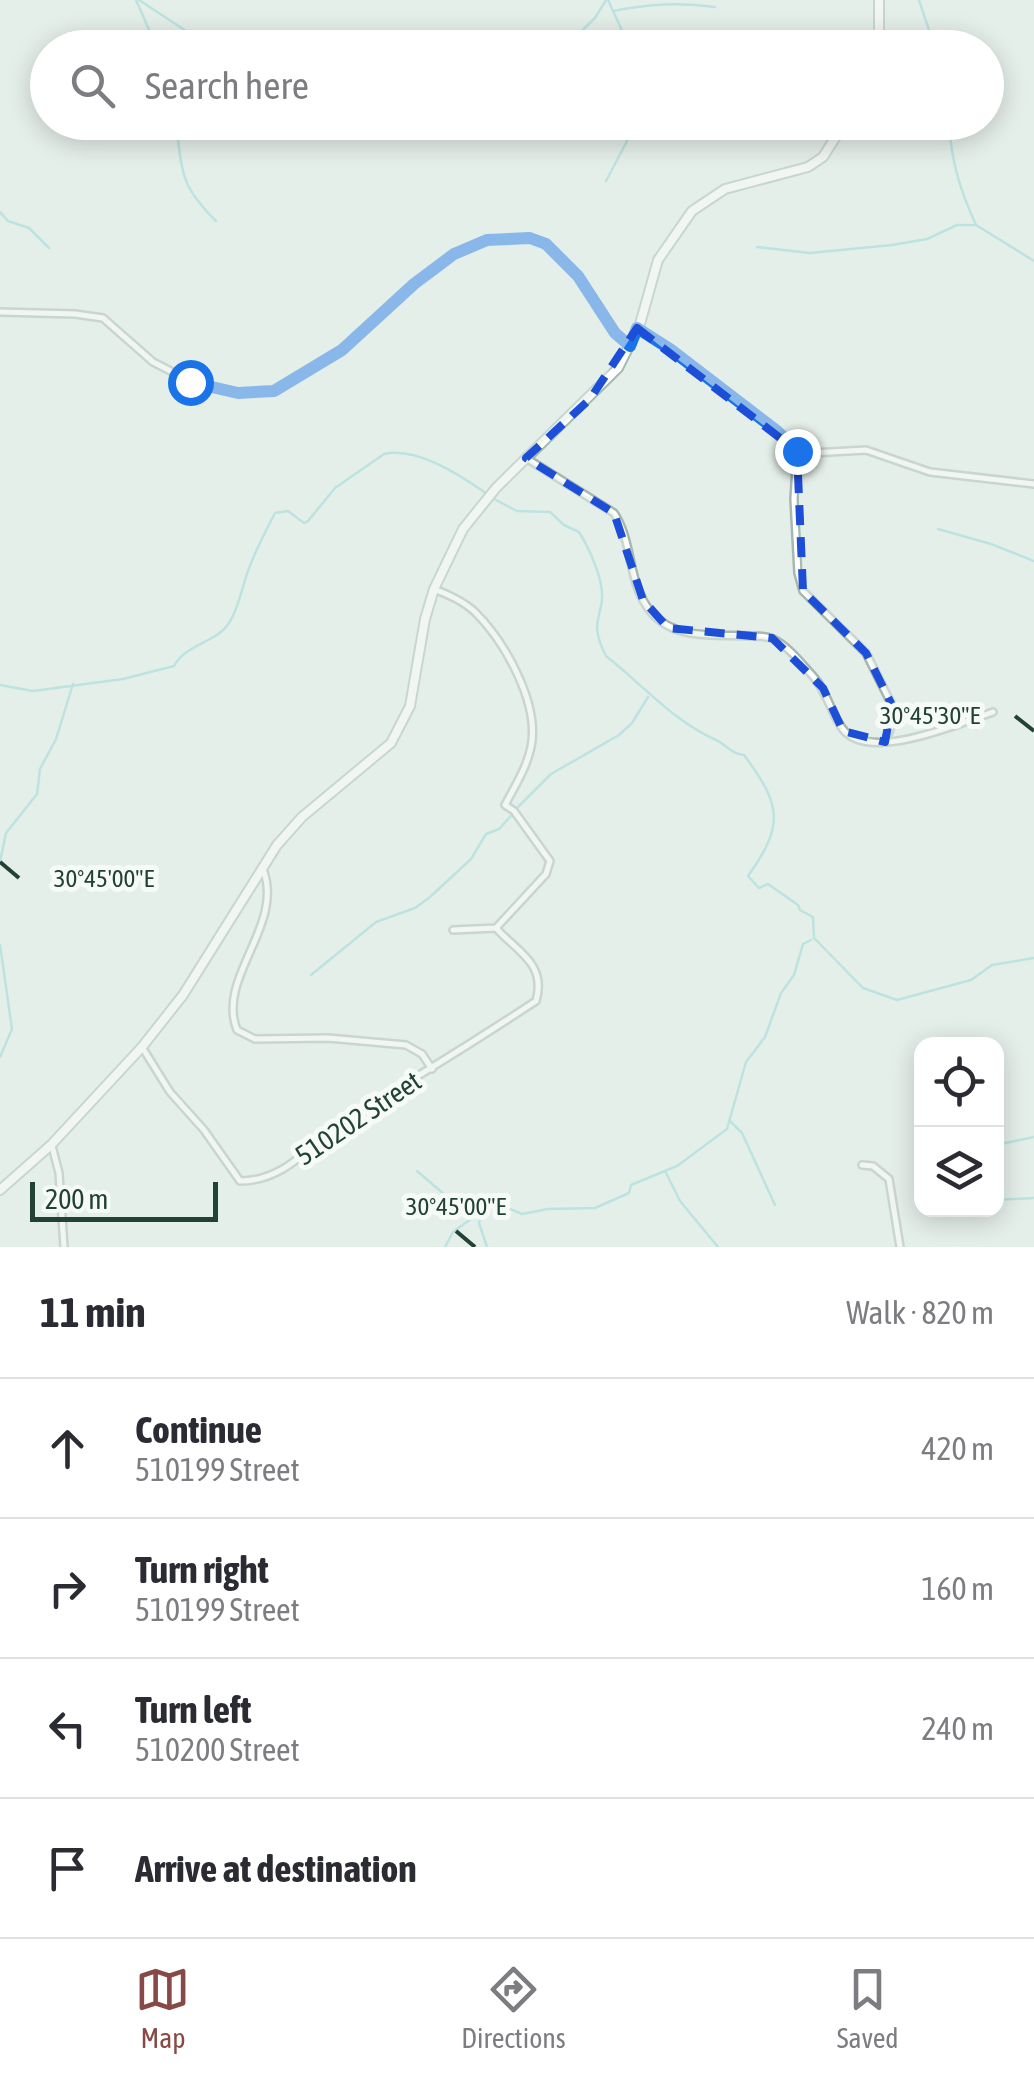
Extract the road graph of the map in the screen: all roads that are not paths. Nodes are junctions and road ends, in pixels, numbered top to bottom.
1 (878, 0) edge
2 (879, 30) edge
3 (834, 140) edge
4 (0, 312) edge
5 (637, 328) junction
6 (630, 346) junction
7 (797, 451) junction
8 (526, 458) junction
9 (1034, 484) edge
10 (434, 589) junction
11 (993, 712) dead end
12 (886, 742) junction
13 (262, 867) junction
14 (496, 928) junction
15 (453, 930) dead end
16 (142, 1047) junction
17 (432, 1069) junction
18 (52, 1145) junction
19 (862, 1164) dead end
20 (0, 1190) edge
21 (64, 1247) edge
22 (900, 1247) edge

1 - 2 street
3 - 5 street
4 - 6 street
5 - 6 street
5 - 7 street
6 - 8 street
7 - 9 street
7 - 12 street
8 - 10 street
8 - 12 street
10 - 13 street
10 - 14 street
11 - 12 street
13 - 16 street
13 - 17 street
14 - 15 street
14 - 17 street, 510202 Street
16 - 17 street, 510202 Street
16 - 18 street
18 - 20 street
18 - 21 street
19 - 22 street

